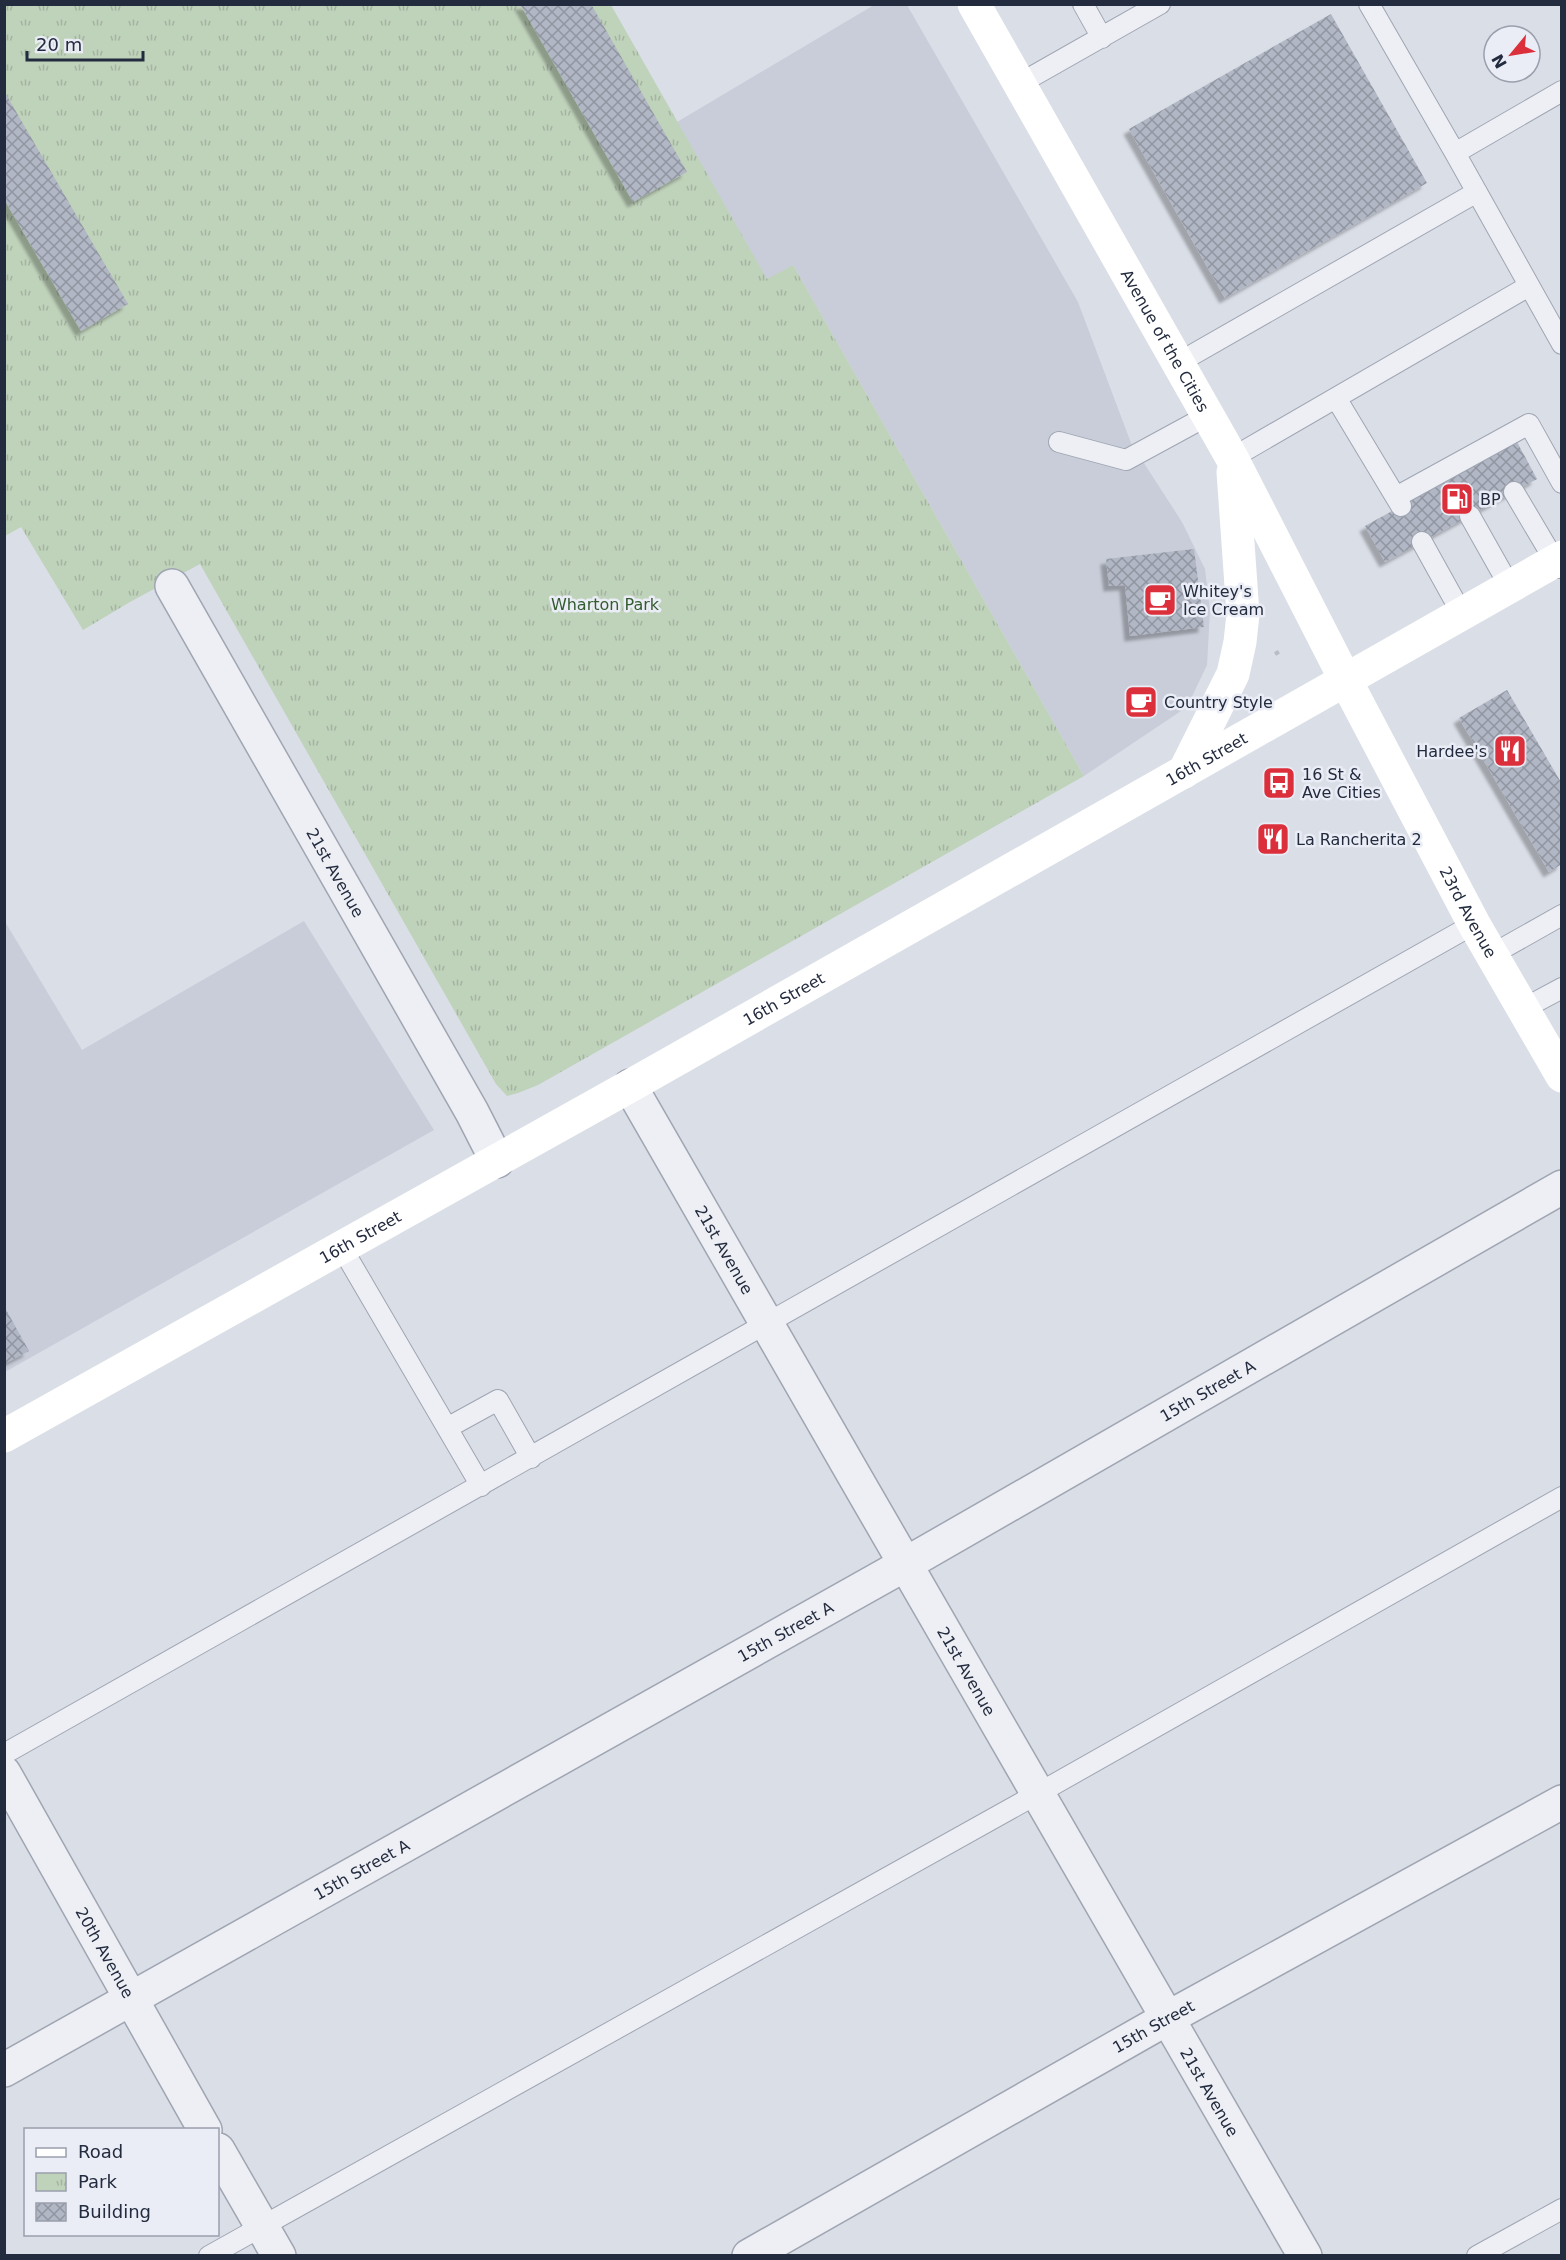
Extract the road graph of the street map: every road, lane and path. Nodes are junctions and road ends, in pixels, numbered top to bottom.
1 (974, 4) edge
2 (1083, 4) edge
3 (1160, 4) edge
4 (1369, 4) edge
5 (1102, 38) junction
6 (1019, 84) junction
7 (1562, 91) edge
8 (1455, 153) junction
9 (1477, 192) junction
10 (1529, 286) junction
11 (1562, 344) edge
12 (1178, 363) junction
13 (1336, 398) junction
14 (1207, 416) junction
15 (1059, 442) dead end
16 (1232, 458) junction
17 (1562, 483) edge
18 (1514, 492) dead end
19 (1470, 516) dead end
20 (1422, 542) dead end
21 (1559, 564) edge
22 (172, 586) dead end
23 (1510, 587) junction
24 (1462, 614) junction
25 (1346, 681) junction
26 (1184, 772) junction
27 (1562, 915) edge
28 (1474, 924) junction
29 (1491, 955) junction
30 (1562, 988) edge
31 (1523, 1009) junction
32 (1562, 1076) edge
33 (630, 1086) junction
34 (497, 1161) junction
35 (1562, 1187) edge
36 (342, 1248) junction
37 (768, 1324) junction
38 (447, 1428) junction
39 (4, 1436) edge
40 (531, 1458) junction
41 (481, 1486) junction
42 (1562, 1497) edge
43 (904, 1565) junction
44 (4, 1754) edge
45 (4, 1773) edge
46 (1037, 1794) junction
47 (1562, 1802) edge
48 (131, 2001) junction
49 (1167, 2019) junction
50 (4, 2070) edge
51 (205, 2128) edge
52 (219, 2152) edge
53 (1562, 2209) edge
54 (261, 2226) junction
55 (209, 2256) edge
56 (279, 2256) edge
57 (749, 2256) edge
58 (1305, 2256) edge
59 (1477, 2256) edge

1 - 6 main road, Avenue of the Cities
2 - 5 lane
3 - 5 lane
4 - 8 lane
5 - 6 lane
6 - 12 main road, Avenue of the Cities
7 - 8 lane
8 - 9 lane
9 - 10 lane
9 - 12 lane
10 - 11 lane
10 - 13 lane
12 - 14 main road, Avenue of the Cities
13 - 16 lane
13 - 17 lane
14 - 15 lane
14 - 16 main road, Avenue of the Cities
16 - 25 main road, Avenue of the Cities
16 - 26 main road
18 - 21 lane
19 - 23 lane
20 - 24 lane
21 - 23 main road, 16th Street
22 - 34 street, 21st Avenue
23 - 24 main road, 16th Street
24 - 25 main road, 16th Street
25 - 26 main road, 16th Street
25 - 28 main road, 23rd Avenue
26 - 33 main road, 16th Street
27 - 29 lane
28 - 29 main road, 23rd Avenue
28 - 37 lane
29 - 31 main road, 23rd Avenue
30 - 31 lane
31 - 32 main road, 23rd Avenue
33 - 34 main road, 16th Street
33 - 37 street, 21st Avenue
34 - 36 main road, 16th Street
35 - 43 street, 15th Street A
36 - 38 lane
36 - 39 main road, 16th Street
37 - 40 lane
37 - 43 street, 21st Avenue
38 - 40 lane
38 - 41 lane
40 - 41 lane
41 - 44 lane
42 - 46 lane
43 - 46 street, 21st Avenue
43 - 48 street, 15th Street A
45 - 48 street, 20th Avenue
46 - 49 street, 21st Avenue
46 - 54 lane
47 - 49 street, 15th Street
48 - 50 street, 15th Street A
48 - 51 street, 20th Avenue
49 - 57 street, 15th Street
49 - 58 street, 21st Avenue
52 - 54 street
53 - 59 lane
54 - 55 lane
54 - 56 street

